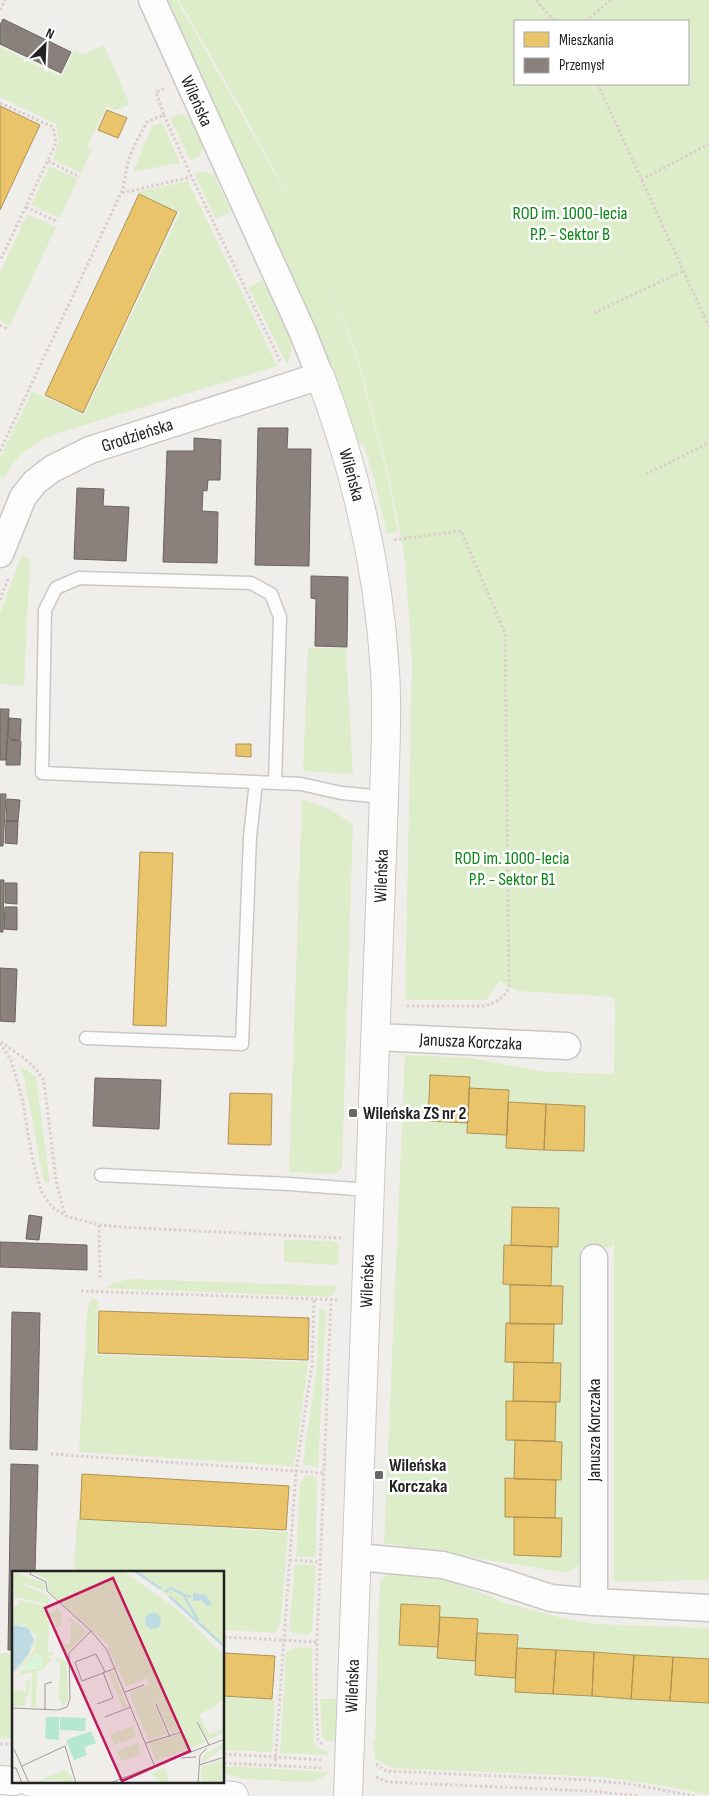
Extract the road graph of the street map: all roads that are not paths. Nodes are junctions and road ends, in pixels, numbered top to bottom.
1 (152, 0) edge
2 (320, 376) junction
3 (0, 554) edge
4 (256, 782) junction
5 (275, 783) junction
6 (384, 797) junction
7 (376, 1037) junction
8 (86, 1038) dead end
9 (567, 1046) dead end
10 (101, 1175) dead end
11 (370, 1190) junction
12 (594, 1258) dead end
13 (357, 1557) junction
14 (594, 1602) junction
15 (709, 1608) edge
16 (60, 1784) edge
17 (234, 1796) edge
18 (348, 1796) edge

1 - 2 street, Wileńska
2 - 3 street, Grodzieńska
2 - 6 street, Wileńska
4 - 5 lane
4 - 5 lane
4 - 8 lane
5 - 6 lane
6 - 7 street, Wileńska
7 - 9 street, Janusza Korczaka
7 - 11 street, Wileńska
10 - 11 lane
11 - 13 street, Wileńska
12 - 14 street, Janusza Korczaka
13 - 14 street
13 - 18 street, Wileńska
14 - 15 street
16 - 17 street

